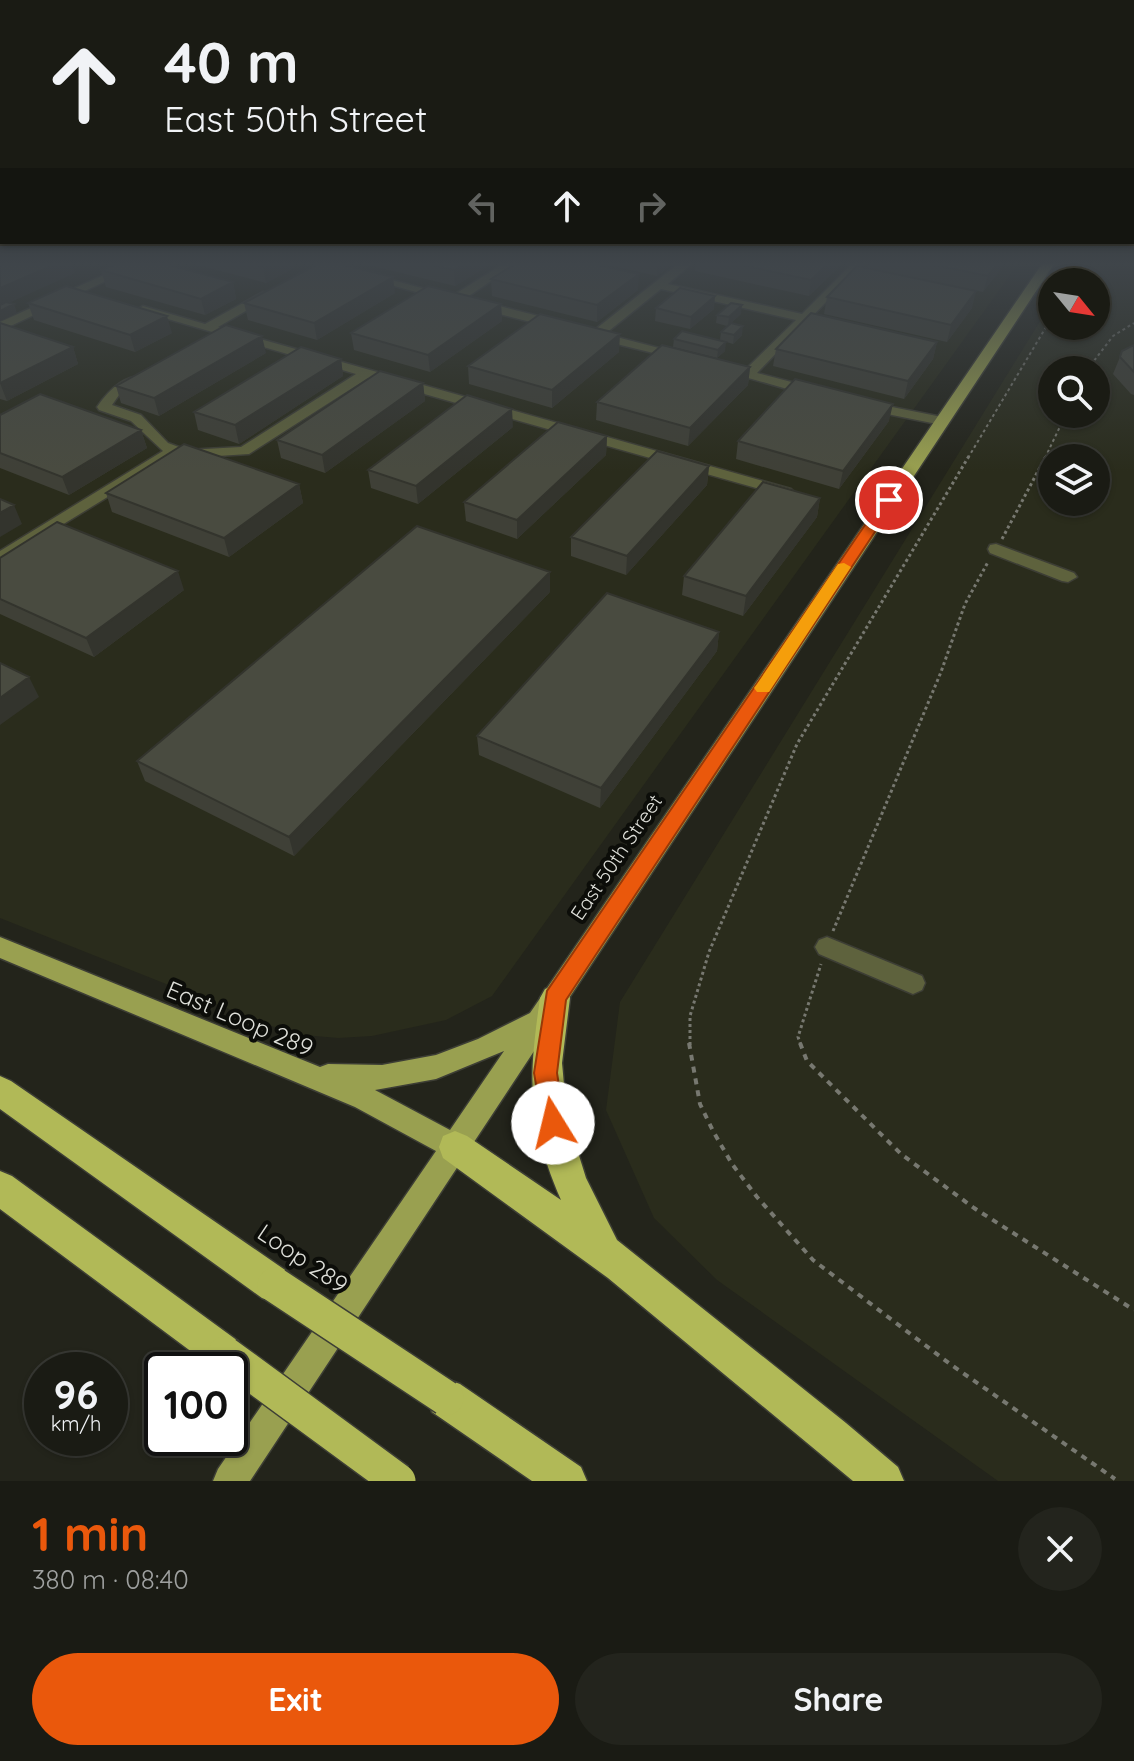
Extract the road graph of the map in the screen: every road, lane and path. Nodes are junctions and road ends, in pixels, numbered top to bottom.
1 (215, 333) edge
2 (227, 333) edge
3 (586, 333) edge
4 (789, 333) edge
5 (1001, 333) edge
6 (1118, 333) edge
7 (208, 334) edge
8 (1038, 340) edge
9 (1098, 356) edge
10 (155, 370) edge
11 (367, 373) junction
12 (748, 375) junction
13 (834, 397) edge
14 (848, 401) edge
15 (942, 421) junction
16 (1059, 428) edge
17 (174, 450) junction
18 (802, 497) edge
19 (996, 549) junction
20 (0, 558) edge
21 (1068, 577) dead end
22 (0, 947) edge
23 (827, 947) junction
24 (913, 983) dead end
25 (547, 1009) junction
26 (291, 1070) junction
27 (0, 1091) edge
28 (455, 1147) junction
29 (0, 1188) edge
30 (607, 1256) junction
31 (1134, 1310) edge
32 (1115, 1479) dead end
33 (230, 1481) edge
34 (398, 1481) edge
35 (567, 1481) edge
36 (884, 1481) edge

1 - 7 lane
2 - 11 lane
3 - 12 lane
4 - 12 lane
5 - 15 main road, East 50th Street
6 - 9 path
8 - 32 path
10 - 17 lane
11 - 17 lane
11 - 18 lane
12 - 13 lane
14 - 15 lane
15 - 25 main road, East 50th Street
16 - 19 path
17 - 20 lane
19 - 21 lane
19 - 23 path
22 - 26 main road, East Loop 289
23 - 24 lane
23 - 31 path
25 - 26 main road
25 - 28 main road, East 50th Street
25 - 30 highway
26 - 28 main road, East Loop 289
27 - 35 highway, Loop 289, bridge
28 - 30 highway
28 - 33 main road, East 50th Street
29 - 34 highway, bridge
30 - 36 highway

